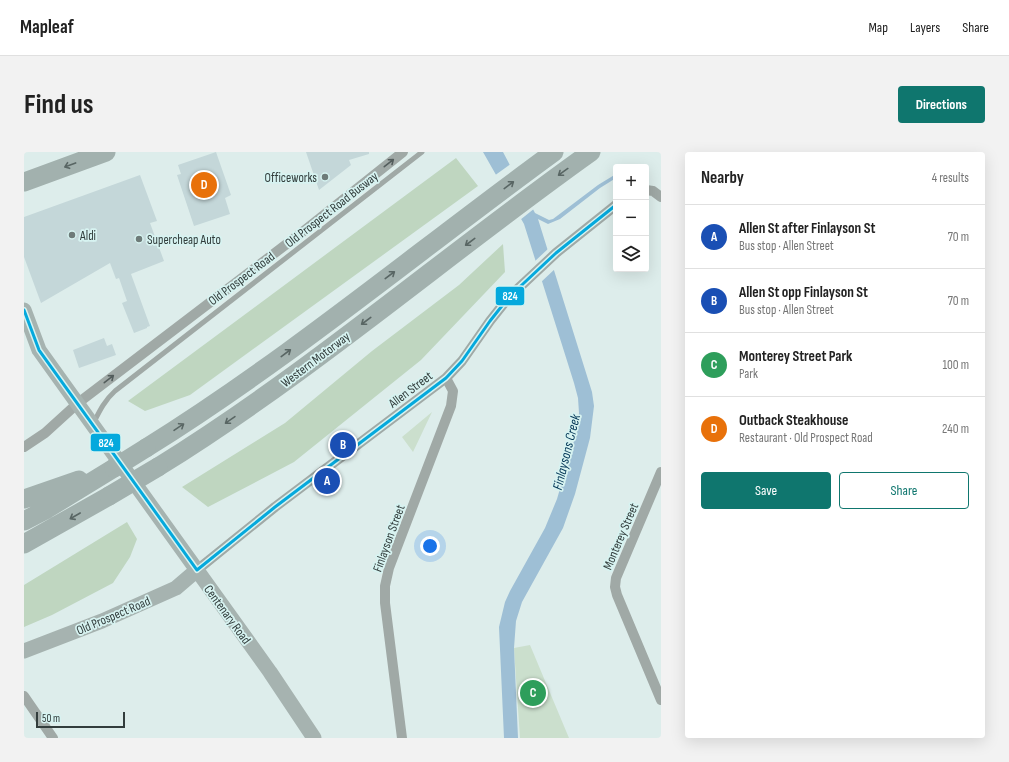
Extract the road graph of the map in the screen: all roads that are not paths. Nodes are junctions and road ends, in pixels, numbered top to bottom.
1 (106, 152) edge
2 (403, 152) edge
3 (422, 152) edge
4 (554, 152) edge
5 (591, 152) edge
6 (24, 182) edge
7 (649, 190) edge
8 (661, 197) edge
9 (613, 207) edge
10 (24, 310) edge
11 (446, 378) junction
12 (78, 403) junction
13 (93, 425) junction
14 (24, 447) edge
15 (661, 472) edge
16 (96, 476) junction
17 (24, 499) edge
18 (24, 521) edge
19 (24, 544) edge
20 (197, 570) junction
21 (24, 651) edge
22 (658, 683) edge
23 (24, 696) edge
24 (661, 700) edge
25 (54, 738) edge
26 (314, 738) edge
27 (402, 738) edge

1 -> 6 highway
12 -> 2 street, Old Prospect Road
3 - 13 lane, Old Prospect Road Busway
16 -> 4 highway, Western Motorway, bridge
5 -> 19 highway, Western Motorway, bridge
7 - 8 street
9 - 11 street, Allen Street
10 - 12 main road, Centenary Road
11 - 20 street, Allen Street
11 - 27 street, Finlayson Street
12 - 13 main road, Centenary Road
12 - 14 street, Old Prospect Road
13 - 20 main road, Centenary Road
15 - 22 street, Monterey Street
16 - 17 highway
16 - 18 highway
20 - 21 main road, Old Prospect Road
20 - 26 main road, Centenary Road
22 - 24 street, Monterey Street
23 - 25 street

